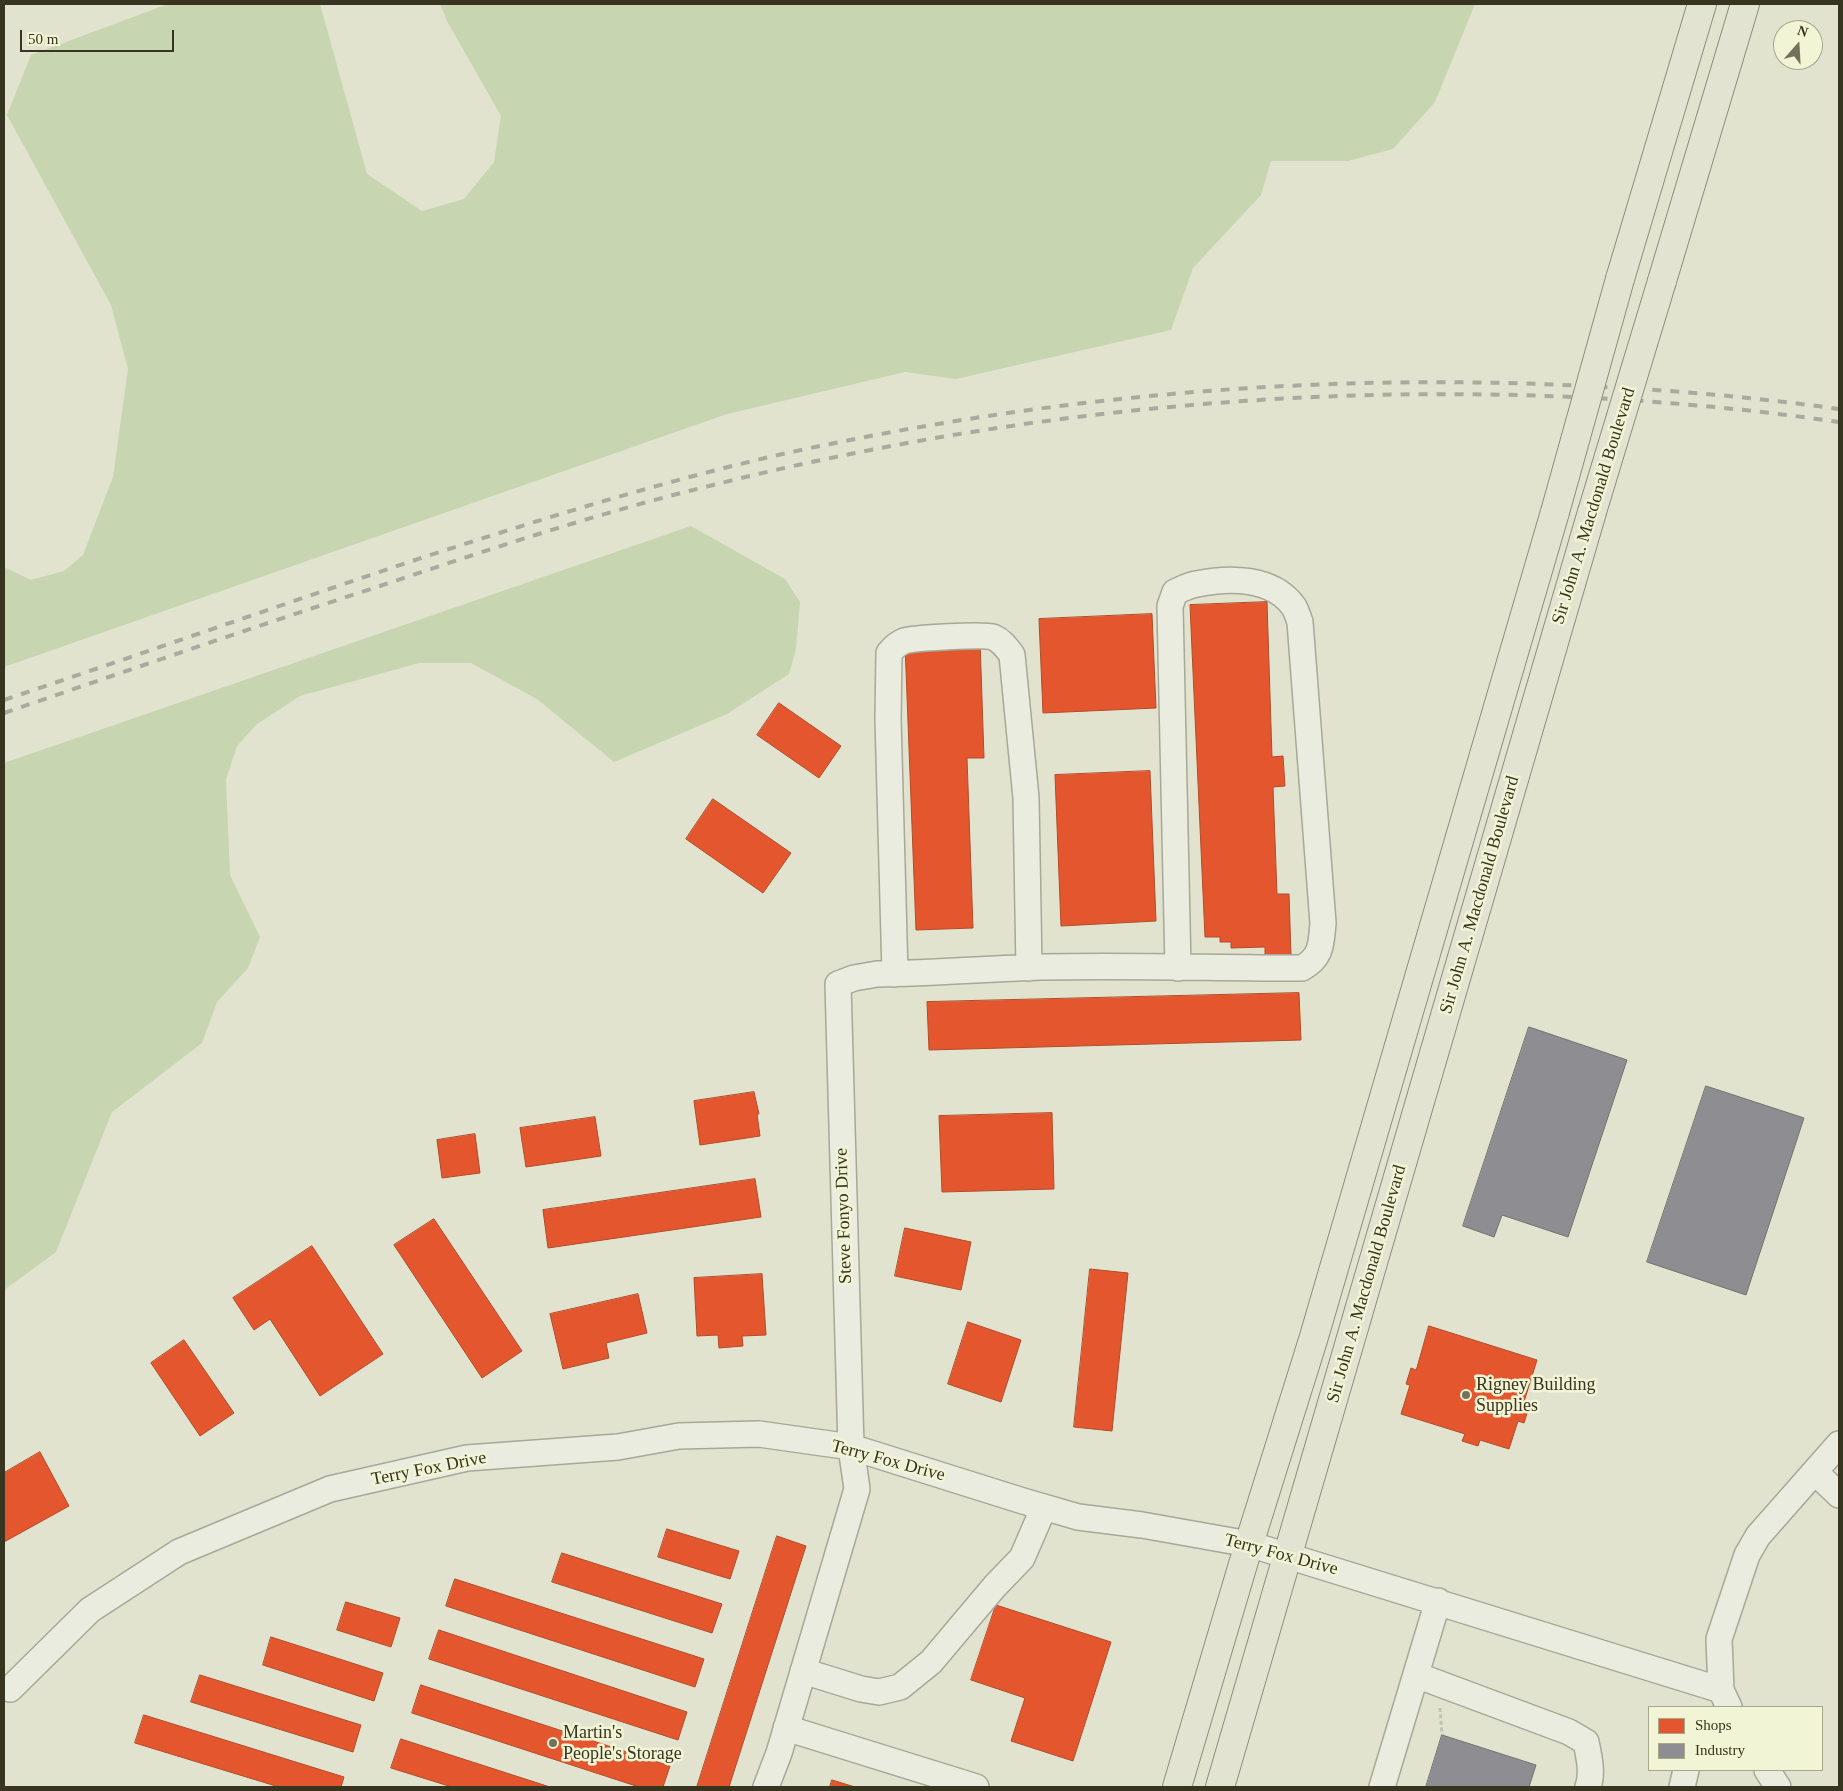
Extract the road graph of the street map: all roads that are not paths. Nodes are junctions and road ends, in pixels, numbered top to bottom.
1 (1702, 4) edge
2 (1745, 4) edge
3 (1029, 968) junction
4 (1178, 968) junction
5 (895, 974) junction
6 (1839, 1444) edge
7 (851, 1447) junction
8 (1815, 1472) junction
9 (1839, 1495) edge
10 (1044, 1507) junction
11 (1249, 1544) junction
12 (1288, 1555) junction
13 (1438, 1601) junction
14 (803, 1671) junction
15 (1416, 1675) junction
16 (10, 1689) dead end
17 (1720, 1701) edge
18 (786, 1728) junction
19 (1686, 1771) edge
20 (1768, 1771) edge
21 (766, 1787) edge
22 (976, 1787) edge
23 (1177, 1787) edge
24 (1220, 1787) edge
25 (1382, 1787) edge
26 (1588, 1787) edge
27 (1682, 1787) edge
28 (1778, 1787) edge

1 - 11 main road, Sir John A. Macdonald Boulevard, bridge
2 - 12 main road, Sir John A. Macdonald Boulevard, bridge
3 - 4 street
3 - 5 street
3 - 5 street
4 - 4 street
5 - 7 street, Steve Fonyo Drive
6 - 8 street
7 - 10 street, Terry Fox Drive
7 - 14 street, Steve Fonyo Drive
7 - 16 street, Terry Fox Drive
8 - 9 street
8 - 17 street
10 - 11 street, Terry Fox Drive
10 - 14 street
11 - 12 street, Terry Fox Drive
11 - 23 main road, Sir John A. Macdonald Boulevard
12 - 13 street, Terry Fox Drive
12 - 24 main road, Sir John A. Macdonald Boulevard
13 - 15 street
13 - 17 street, Terry Fox Drive
14 - 18 street, Steve Fonyo Drive
15 - 25 street
15 - 26 street
18 - 21 street, Steve Fonyo Drive
18 - 22 street
19 - 27 street
20 - 28 street

